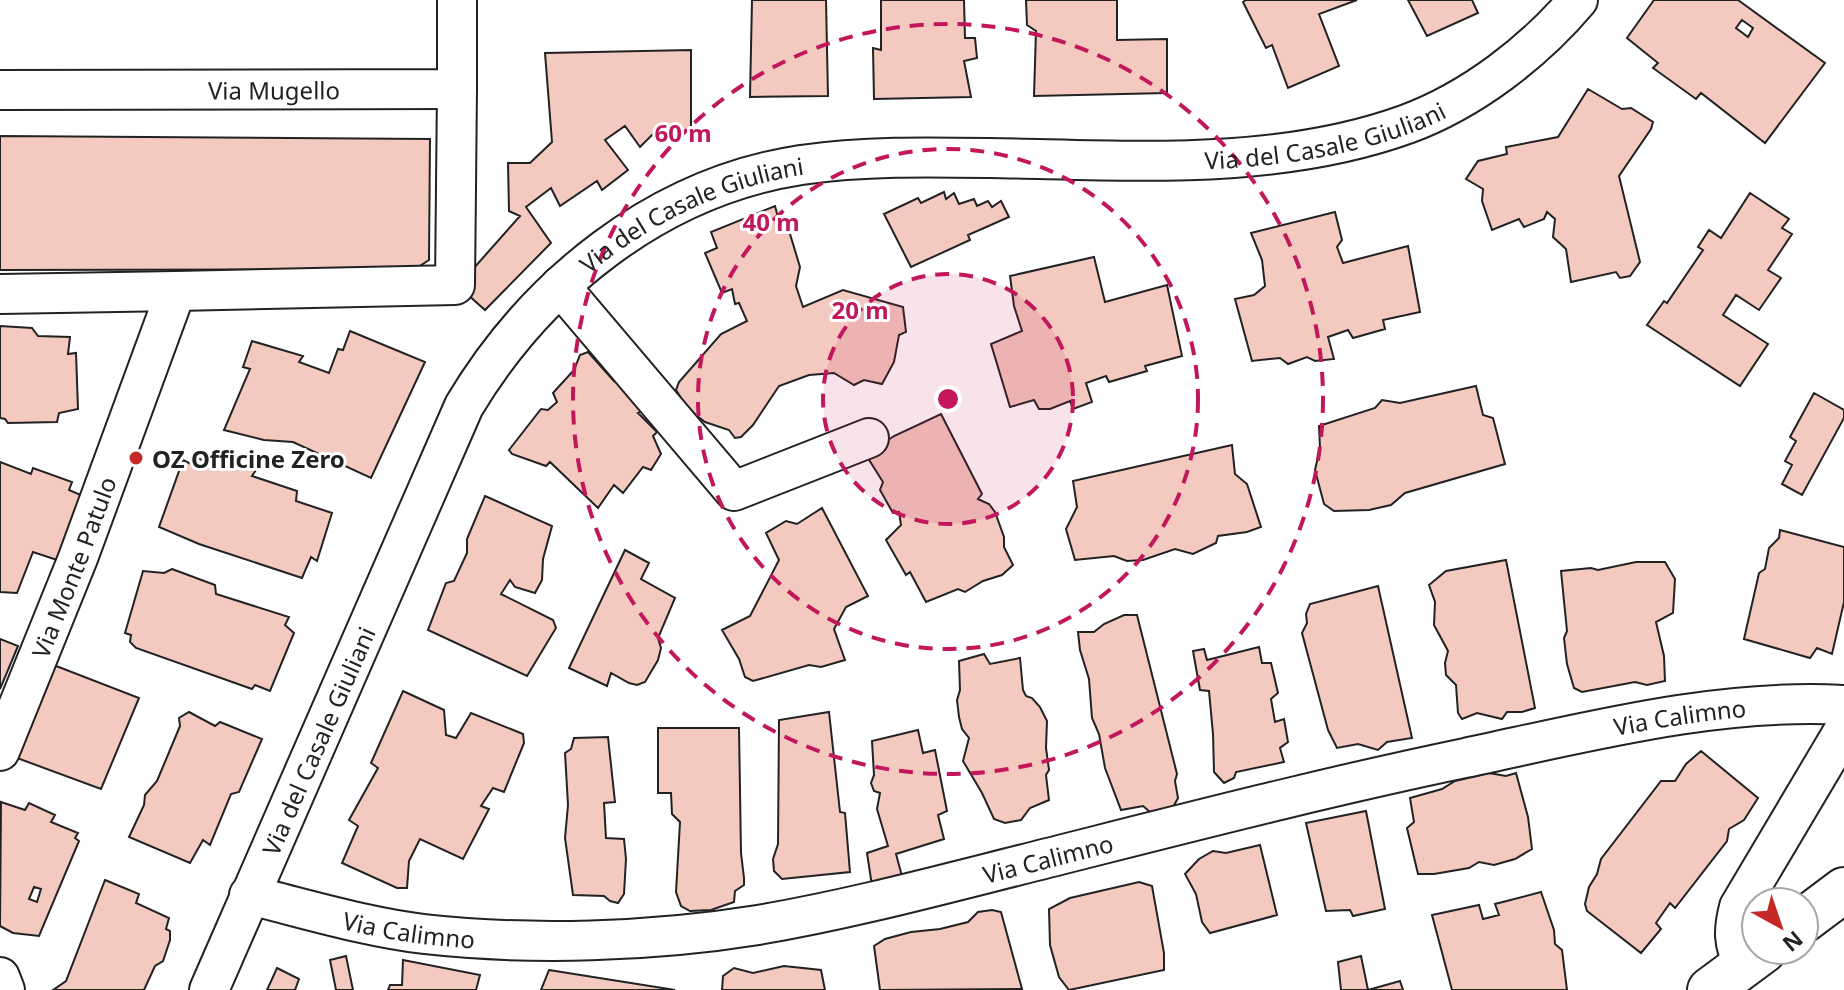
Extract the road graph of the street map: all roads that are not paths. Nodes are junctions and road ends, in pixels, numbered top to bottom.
1 (457, 0) edge
2 (1578, 0) edge
3 (457, 89) junction
4 (0, 90) edge
5 (560, 286) junction
6 (176, 291) junction
7 (0, 294) edge
8 (869, 438) dead end
9 (1844, 705) edge
10 (1844, 730) edge
11 (0, 751) edge
12 (1844, 890) edge
13 (249, 895) junction
14 (1820, 908) edge
15 (1739, 968) edge
16 (0, 977) edge
17 (5, 990) edge
18 (209, 990) edge

1 - 3 street
2 - 5 street, Via del Casale Giuliani
3 - 4 street, Via Mugello
3 - 6 street
5 - 8 street
5 - 13 street, Via del Casale Giuliani
6 - 7 street
6 - 11 street, Via Monte Patulo
9 - 13 street, Via Calimno
10 - 15 street
12 - 14 main road
13 - 18 street, Via del Casale Giuliani
16 - 17 street

